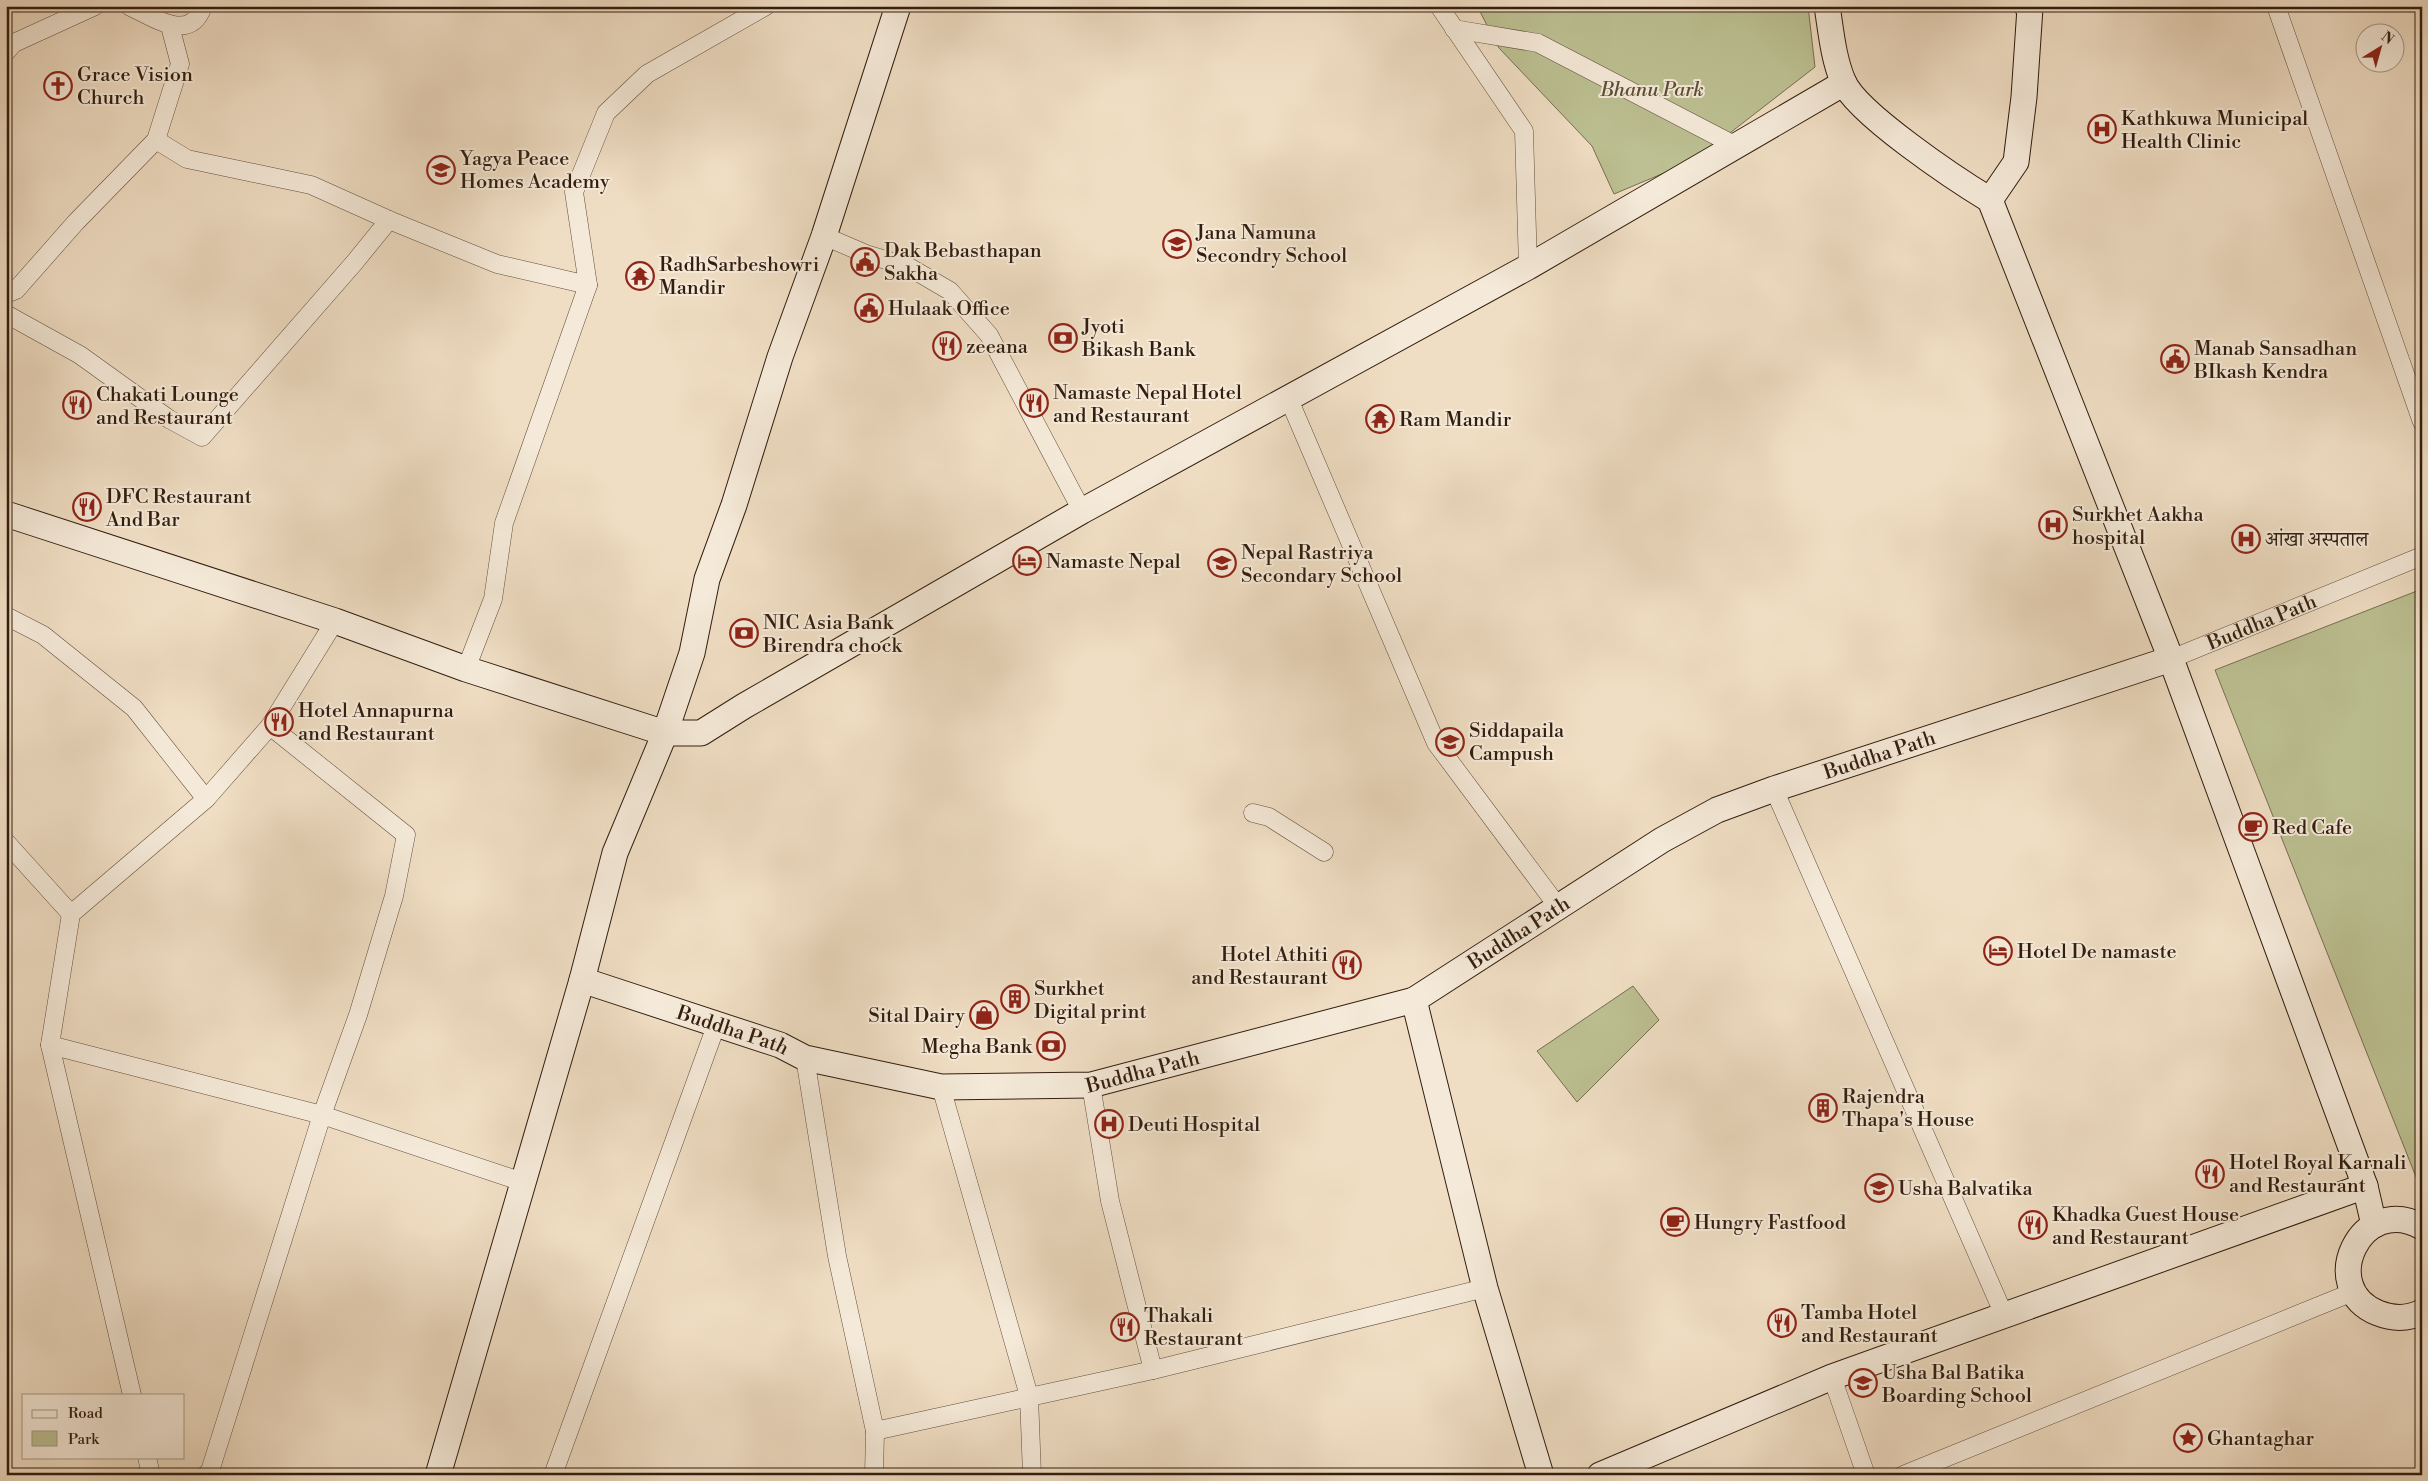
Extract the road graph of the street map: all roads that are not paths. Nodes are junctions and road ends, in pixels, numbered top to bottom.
1 (95, 6) edge
2 (129, 6) edge
3 (204, 6) edge
4 (766, 6) edge
5 (1439, 6) edge
6 (1826, 6) edge
7 (2276, 6) edge
8 (2031, 7) edge
9 (892, 8) edge
10 (170, 26) junction
11 (1454, 29) junction
12 (6, 52) edge
13 (1844, 82) junction
14 (156, 140) junction
15 (1736, 146) junction
16 (1990, 200) junction
17 (389, 220) junction
18 (824, 236) junction
19 (1528, 267) junction
20 (588, 285) junction
21 (6, 294) edge
22 (6, 314) edge
23 (1288, 397) junction
24 (2422, 422) edge
25 (1082, 511) junction
26 (6, 514) edge
27 (2422, 556) edge
28 (6, 616) edge
29 (335, 622) junction
30 (2170, 659) junction
31 (466, 669) junction
32 (270, 726) junction
33 (665, 733) junction
34 (1774, 788) junction
35 (206, 799) junction
36 (1253, 813) dead end
37 (6, 842) edge
38 (1324, 852) dead end
39 (1559, 908) junction
40 (71, 914) junction
41 (582, 980) junction
42 (1414, 1000) junction
43 (717, 1023) junction
44 (50, 1046) junction
45 (805, 1058) junction
46 (1091, 1085) junction
47 (941, 1087) junction
48 (322, 1115) junction
49 (523, 1182) junction
50 (2365, 1186) junction
51 (2374, 1225) junction
52 (2422, 1227) edge
53 (1485, 1288) junction
54 (2353, 1292) junction
55 (2004, 1315) junction
56 (2419, 1321) edge
57 (1153, 1370) junction
58 (1832, 1377) junction
59 (132, 1394) edge
60 (1029, 1396) junction
61 (875, 1431) junction
62 (147, 1458) edge
63 (151, 1475) edge
64 (206, 1475) edge
65 (438, 1475) edge
66 (553, 1475) edge
67 (874, 1475) edge
68 (1032, 1475) edge
69 (1541, 1475) edge
70 (1600, 1475) edge
71 (1866, 1475) edge
72 (1903, 1475) edge

1 - 12 street
2 - 10 street
3 - 10 street
4 - 20 street
5 - 11 street
6 - 13 street
7 - 24 street
8 - 16 street
9 - 18 street
10 - 14 street
11 - 15 street
11 - 19 street
13 - 15 street
13 - 16 street
14 - 17 street
14 - 21 street
15 - 19 street
16 - 30 street
17 - 20 street
17 - 22 street
18 - 25 street
18 - 33 street
19 - 23 street
20 - 31 street
23 - 25 street
23 - 39 street
25 - 33 street
26 - 29 street
27 - 30 street, Buddha Path
28 - 35 street
29 - 31 street
29 - 32 street
30 - 34 street, Buddha Path
30 - 50 street
31 - 33 street
32 - 35 street
32 - 48 street
33 - 41 street
34 - 39 street, Buddha Path
34 - 55 street
35 - 40 street
36 - 38 street
37 - 40 street
39 - 42 street, Buddha Path
40 - 44 street
41 - 43 street, Buddha Path
41 - 49 street
42 - 46 street, Buddha Path
42 - 53 street
43 - 45 street, Buddha Path
43 - 66 street
44 - 48 street
44 - 59 street
45 - 47 street, Buddha Path
45 - 61 street
46 - 47 street, Buddha Path
46 - 57 street
47 - 60 street
48 - 49 street
48 - 64 street
49 - 65 street
50 - 51 street
50 - 55 street
51 - 52 street
51 - 54 street
53 - 57 street
53 - 69 street
54 - 56 street
54 - 72 street
55 - 58 street
57 - 60 street
58 - 70 street
58 - 71 street
60 - 61 street
60 - 68 street
61 - 67 street
62 - 63 street

